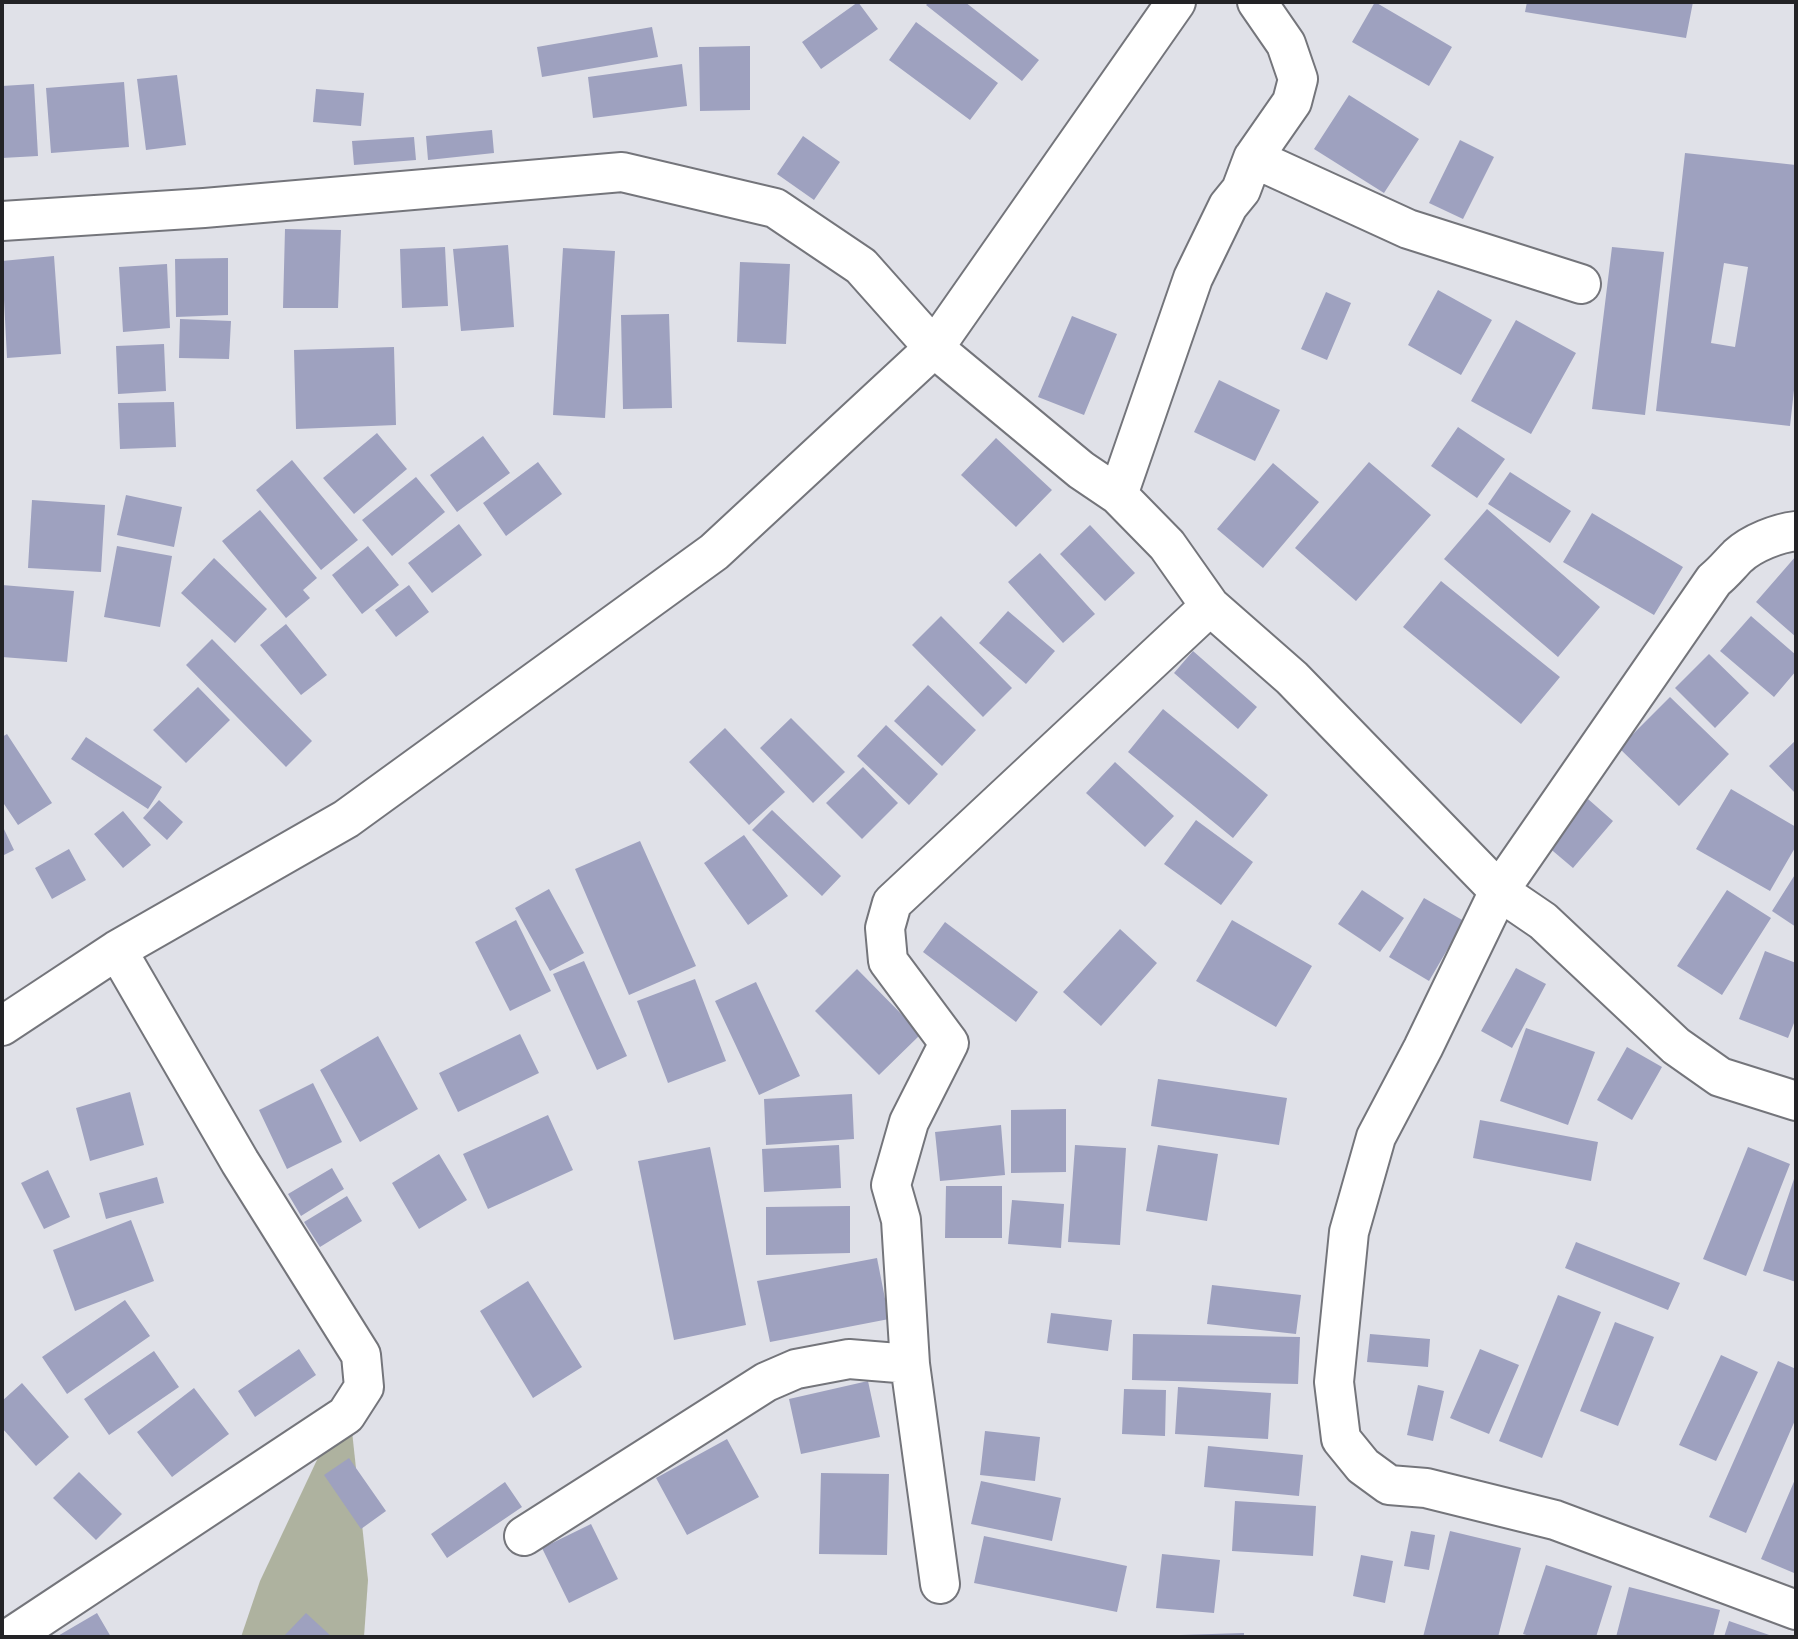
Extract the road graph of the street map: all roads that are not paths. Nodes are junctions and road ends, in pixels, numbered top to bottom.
1 (1176, 2) edge
2 (1257, 2) edge
3 (1253, 158) junction
4 (2, 221) edge
5 (1581, 284) dead end
6 (934, 348) junction
7 (1118, 495) junction
8 (1796, 531) edge
9 (1210, 606) junction
10 (1499, 891) junction
11 (117, 950) junction
12 (2, 1026) edge
13 (1796, 1101) edge
14 (910, 1364) junction
15 (524, 1536) dead end
16 (940, 1584) dead end
17 (1796, 1611) edge
18 (11, 1637) edge

1 - 6 street
2 - 3 street
3 - 5 street
3 - 7 street
4 - 6 street
6 - 7 street
6 - 11 street
7 - 9 street
8 - 10 street
9 - 10 street
9 - 14 street
10 - 13 street
10 - 17 street
11 - 12 street
11 - 18 street
14 - 15 street
14 - 16 street

